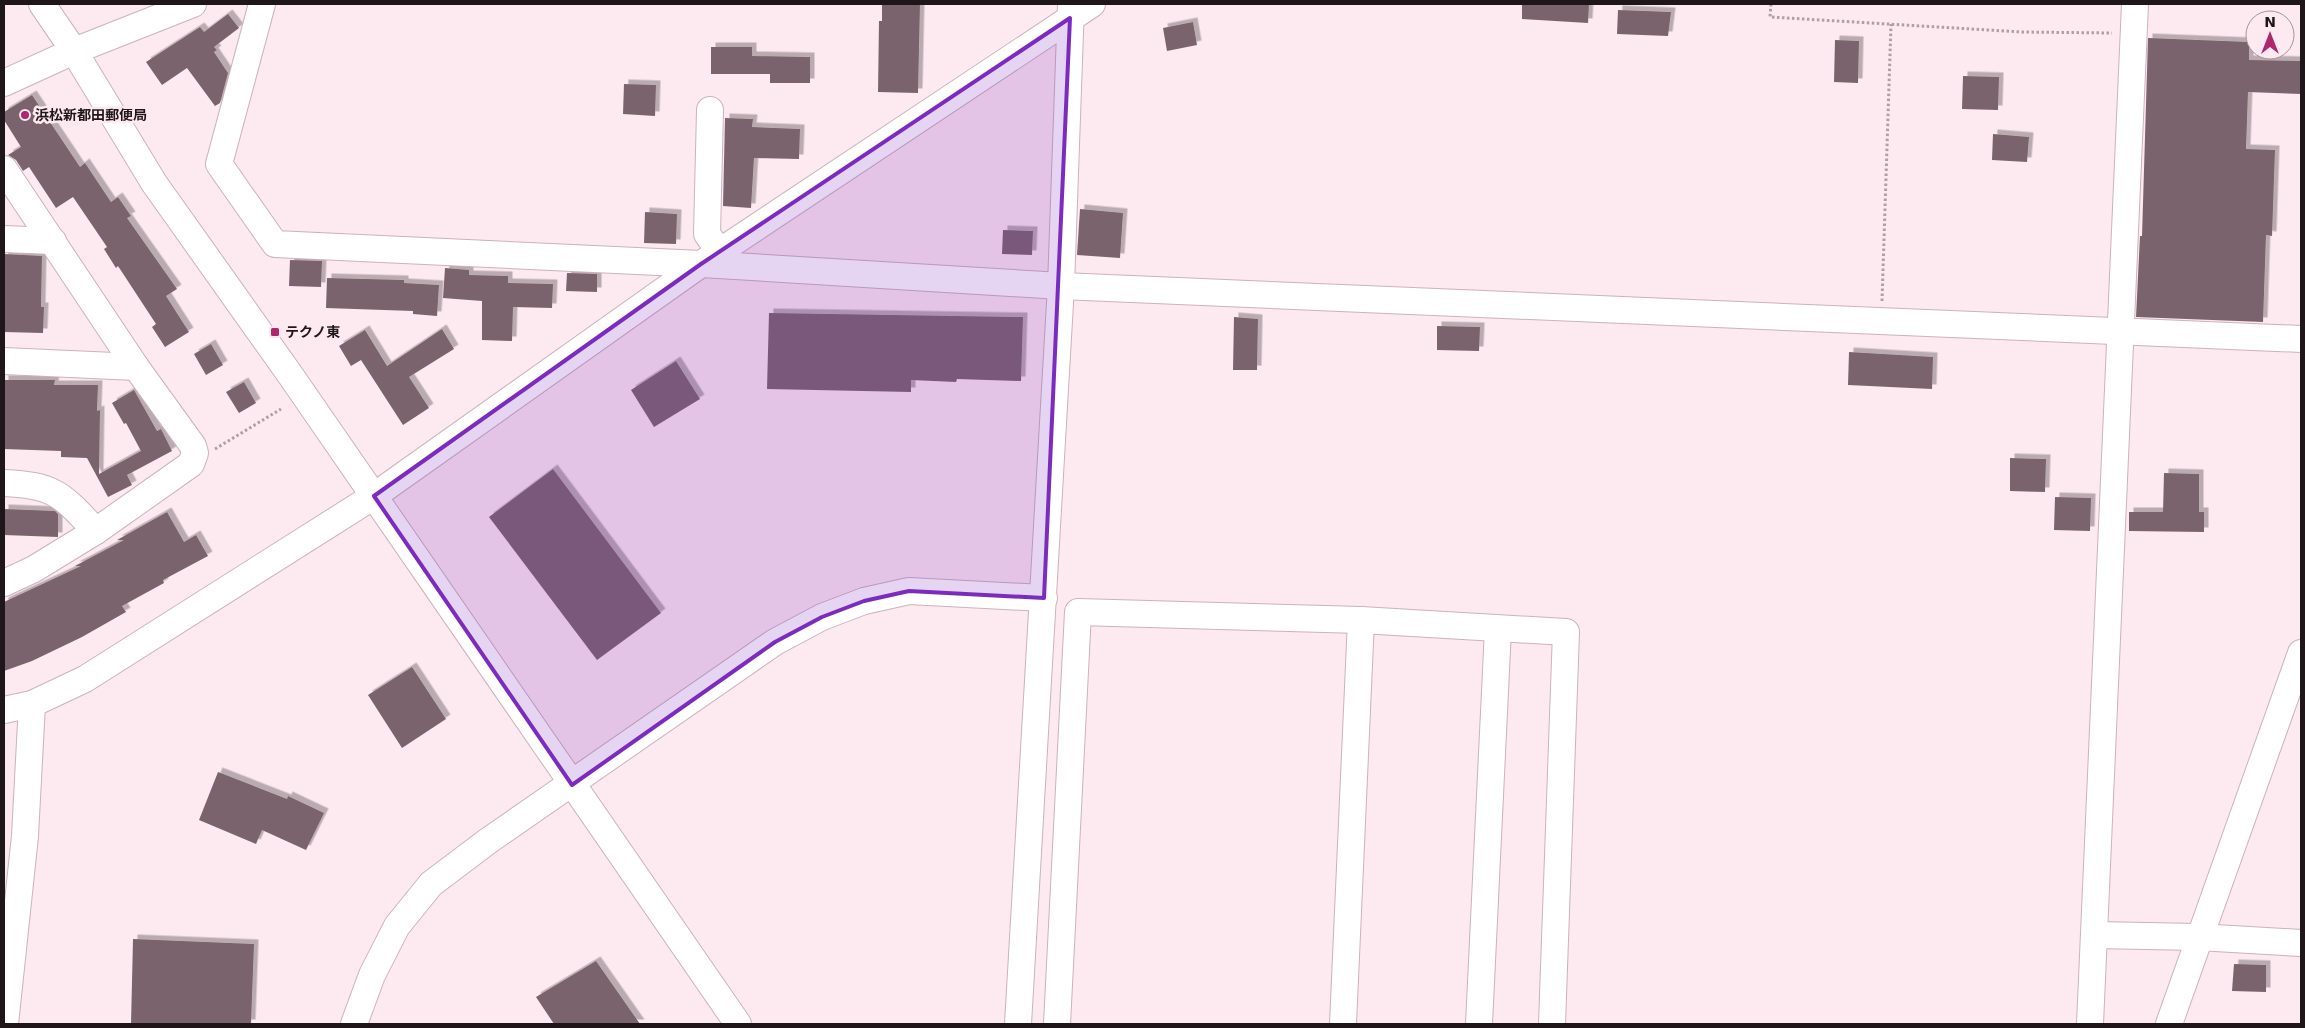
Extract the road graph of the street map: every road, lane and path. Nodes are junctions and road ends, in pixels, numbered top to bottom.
1 (42, 4) edge
2 (192, 4) edge
3 (262, 4) edge
4 (1092, 4) edge
5 (1771, 4) edge
6 (2135, 4) edge
7 (1070, 11) edge
8 (1891, 24) junction
9 (2133, 33) junction
10 (74, 51) junction
11 (4, 83) edge
12 (710, 110) dead end
13 (4, 169) edge
14 (4, 239) edge
15 (53, 241) junction
16 (711, 258) junction
17 (1061, 286) junction
18 (1881, 322) junction
19 (2121, 332) junction
20 (2301, 339) edge
21 (4, 361) edge
22 (136, 367) junction
23 (282, 408) dead end
24 (191, 464) junction
25 (4, 483) edge
26 (374, 496) junction
27 (96, 531) junction
28 (4, 582) edge
29 (1044, 598) junction
30 (1360, 620) junction
31 (1498, 629) junction
32 (2301, 652) edge
33 (32, 704) junction
34 (4, 710) edge
35 (572, 785) junction
36 (2095, 935) junction
37 (2198, 937) junction
38 (2301, 944) edge
39 (5, 1024) edge
40 (354, 1024) edge
41 (738, 1024) edge
42 (1018, 1024) edge
43 (1057, 1024) edge
44 (1343, 1024) edge
45 (1479, 1024) edge
46 (1552, 1024) edge
47 (2090, 1024) edge
48 (2169, 1024) edge

1 - 10 street
2 - 10 street
3 - 16 street
4 - 7 street
5 - 8 path
6 - 9 street
7 - 16 street
7 - 17 street
8 - 9 path
8 - 18 path
9 - 19 street
10 - 11 street
10 - 26 street
12 - 16 street
13 - 15 street
14 - 15 street
15 - 22 street
16 - 17 street
16 - 26 street
17 - 18 street
17 - 29 street
18 - 19 street
19 - 20 street
19 - 36 street
21 - 22 street
22 - 24 street
23 - 24 path
24 - 27 street
25 - 27 street
26 - 33 street
26 - 35 street
27 - 28 street
29 - 35 street
29 - 42 street
30 - 31 street
30 - 43 street
30 - 44 street
31 - 45 street
31 - 46 street
32 - 37 street
33 - 34 street
33 - 39 street
35 - 40 street
35 - 41 street
36 - 37 street
36 - 47 street
37 - 38 street
37 - 48 street

